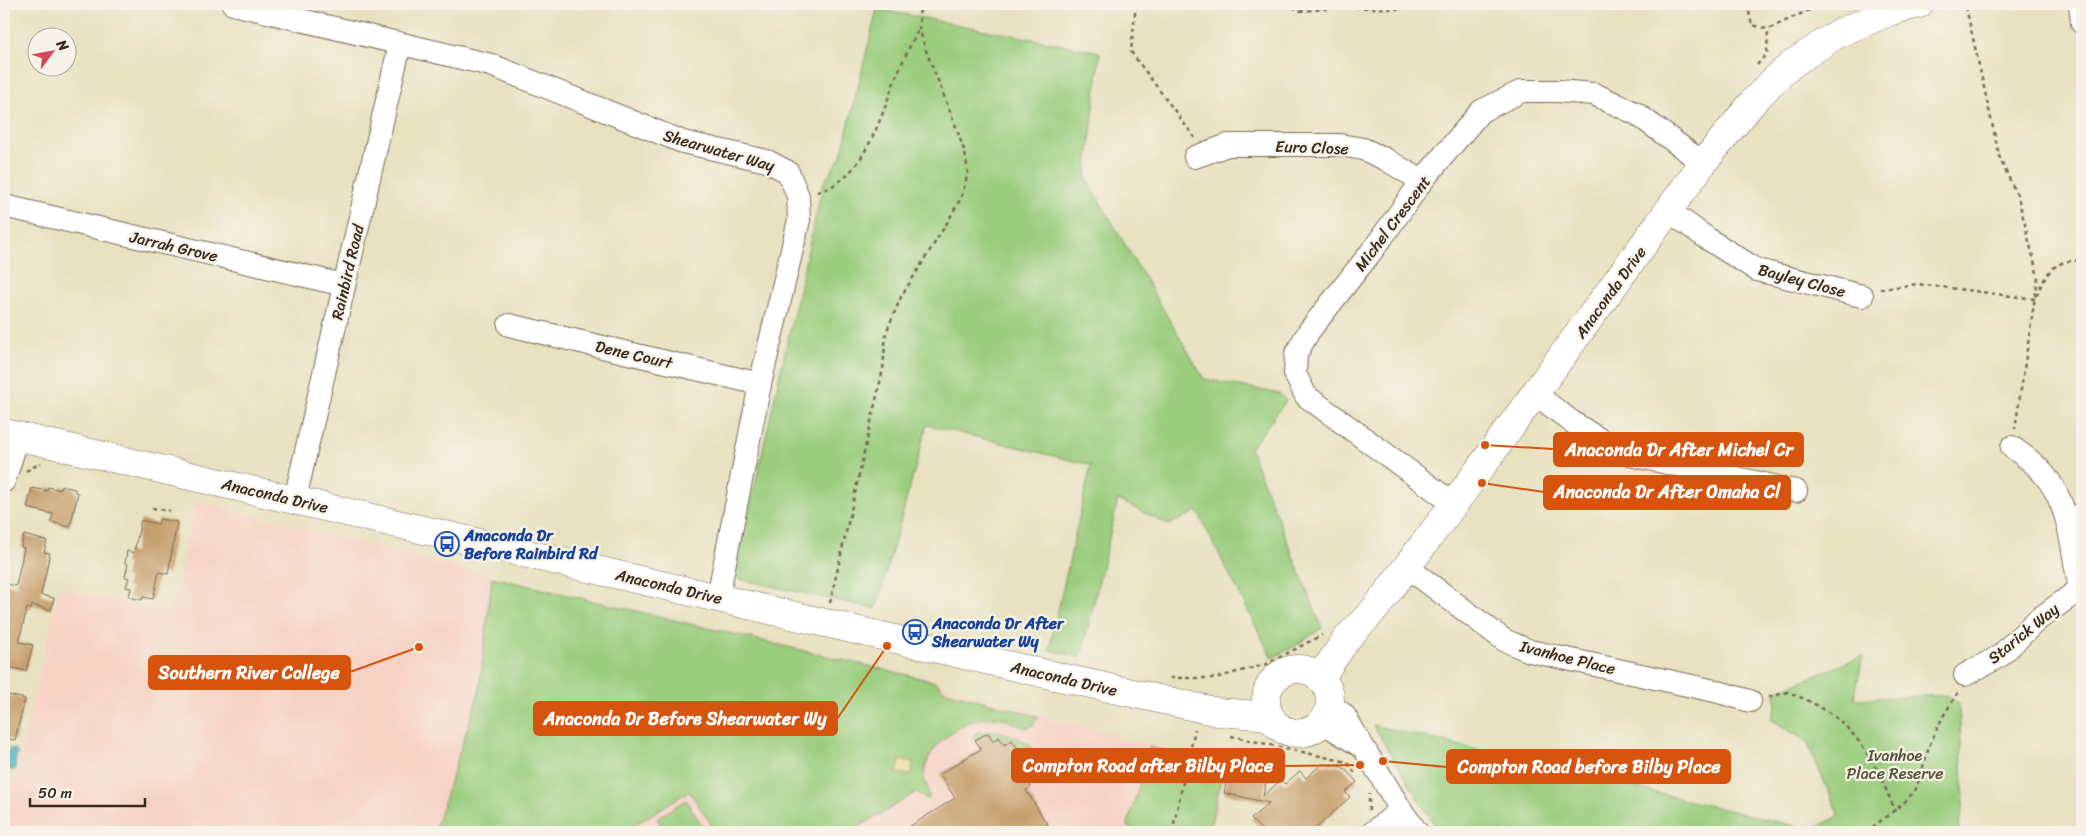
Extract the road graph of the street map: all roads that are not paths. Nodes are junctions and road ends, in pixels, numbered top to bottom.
1 (233, 4) edge
2 (1919, 4) edge
3 (2080, 4) edge
4 (2082, 22) edge
5 (400, 44) junction
6 (1195, 157) road end
7 (1704, 163) junction
8 (1422, 181) junction
9 (4, 206) edge
10 (1669, 211) junction
11 (344, 285) junction
12 (1862, 296) road end
13 (509, 325) dead end
14 (760, 384) junction
15 (1534, 393) junction
16 (11, 435) edge
17 (2012, 447) road end
18 (4, 481) edge
19 (1796, 491) dead end
20 (295, 499) junction
21 (1454, 504) junction
22 (2074, 507) edge
23 (1407, 567) junction
24 (2081, 590) edge
25 (718, 597) junction
26 (1310, 674) junction
27 (1965, 675) road end
28 (1750, 701) road end
29 (1268, 707) junction
30 (1326, 713) junction
31 (1402, 810) junction
32 (1373, 832) edge
33 (1417, 832) edge

1 - 5 street, Shearwater Way
2 - 7 main road, Anaconda Drive
3 - 4 street
5 - 11 street, Rainbird Road
5 - 14 street, Shearwater Way
6 - 8 street, Euro Close
7 - 8 street, Michel Crescent
7 - 10 main road, Anaconda Drive
8 - 21 street, Michel Crescent
9 - 11 street, Jarrah Grove
10 - 12 street, Bayley Close
10 - 15 main road, Anaconda Drive
11 - 20 street, Rainbird Road
13 - 14 street, Dene Court
14 - 25 street, Shearwater Way
15 - 19 street
15 - 21 main road, Anaconda Drive
16 - 18 street
16 - 20 main road, Anaconda Drive
17 - 22 street, Starick Way
20 - 25 main road, Anaconda Drive
21 - 23 main road, Anaconda Drive
22 - 24 street, Starick Way
23 - 26 main road, Anaconda Drive
23 - 28 street, Ivanhoe Place
24 - 27 street, Starick Way
25 - 29 main road, Anaconda Drive
26 - 29 main road
26 - 30 main road
29 - 30 main road
30 - 31 street
31 - 32 street
31 - 33 street

